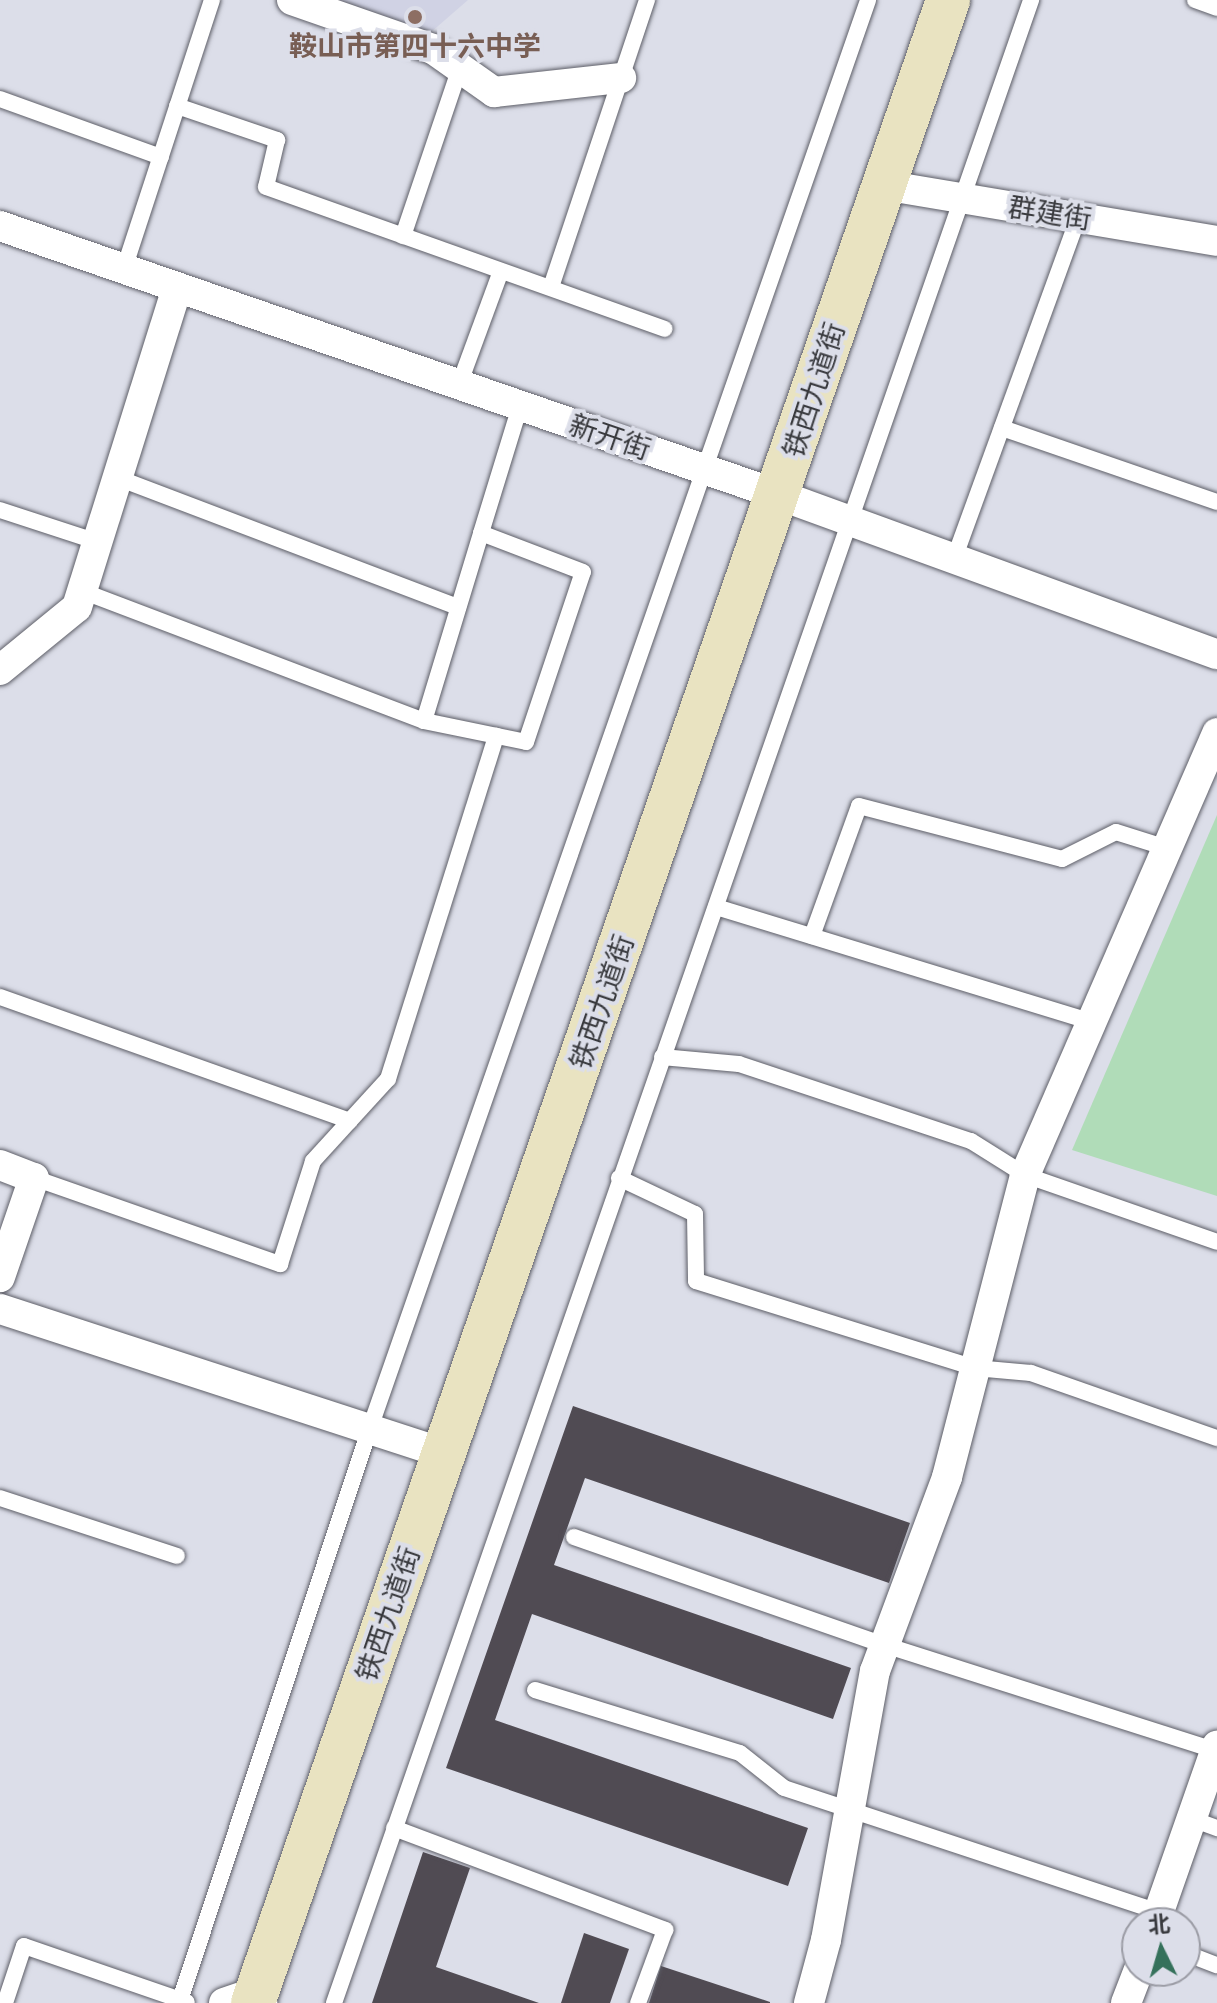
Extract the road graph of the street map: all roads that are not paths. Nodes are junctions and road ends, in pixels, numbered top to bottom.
1 (212, 0) edge
2 (292, 0) edge
3 (647, 0) edge
4 (868, 0) edge
5 (948, 0) edge
6 (1031, 0) edge
7 (1195, 0) edge
8 (1217, 8) edge
9 (460, 68) junction
10 (621, 78) junction
11 (0, 99) edge
12 (177, 106) junction
13 (161, 157) junction
14 (883, 185) junction
15 (964, 198) junction
16 (1078, 218) junction
17 (0, 226) edge
18 (403, 236) junction
19 (1217, 241) edge
20 (124, 269) junction
21 (501, 271) junction
22 (551, 287) junction
23 (177, 288) junction
24 (664, 329) dead end
25 (459, 385) junction
26 (520, 406) junction
27 (1002, 428) junction
28 (708, 470) junction
29 (118, 478) junction
30 (779, 495) junction
31 (1217, 502) edge
32 (0, 510) edge
33 (853, 522) junction
34 (481, 533) junction
35 (98, 542) junction
36 (954, 559) junction
37 (82, 591) junction
38 (458, 607) junction
39 (1217, 654) edge
40 (0, 670) edge
41 (424, 721) junction
42 (1217, 733) edge
43 (496, 736) junction
44 (1167, 848) junction
45 (716, 907) junction
46 (812, 936) junction
47 (0, 997) edge
48 (1092, 1022) junction
49 (662, 1057) junction
50 (350, 1121) junction
51 (0, 1165) edge
52 (1025, 1175) junction
53 (34, 1178) junction
54 (619, 1178) junction
55 (1217, 1242) edge
56 (0, 1277) edge
57 (0, 1309) edge
58 (975, 1368) junction
59 (370, 1428) junction
60 (1217, 1438) edge
61 (444, 1453) junction
62 (0, 1498) edge
63 (574, 1537) dead end
64 (177, 1556) dead end
65 (885, 1645) junction
66 (535, 1690) dead end
67 (1216, 1748) edge
68 (850, 1807) junction
69 (1204, 1824) edge
70 (394, 1828) junction
71 (1129, 1907) edge
72 (1162, 1907) edge
73 (249, 2000) edge
74 (184, 2002) edge
75 (5, 2003) edge
76 (334, 2003) edge
77 (638, 2003) edge
78 (809, 2003) edge

1 - 12 lane
2 - 9 street
3 - 10 lane
4 - 28 lane
5 - 14 main road, 铁西九道街
6 - 15 lane
7 - 8 lane
9 - 10 street
9 - 18 lane
10 - 22 lane
11 - 13 lane
12 - 13 lane
12 - 18 lane
13 - 20 lane
14 - 15 street, 群建街
14 - 30 main road, 铁西九道街
15 - 16 street, 群建街
15 - 33 lane
16 - 19 street, 群建街
16 - 27 lane
17 - 20 street, 新开街
18 - 21 lane
20 - 23 street, 新开街
21 - 22 lane
21 - 25 lane
22 - 24 lane
23 - 25 street, 新开街
23 - 29 street
25 - 26 street, 新开街
26 - 28 street, 新开街
26 - 34 lane
27 - 31 lane
27 - 36 lane
28 - 30 street, 新开街
28 - 59 lane
29 - 35 street
29 - 38 lane
30 - 33 street, 新开街
30 - 61 main road, 铁西九道街
32 - 35 lane
33 - 36 street, 新开街
33 - 45 lane
34 - 38 lane
34 - 43 lane
35 - 37 street
36 - 39 street, 新开街
37 - 40 street
37 - 41 lane
38 - 41 lane
41 - 43 lane
42 - 44 street
43 - 50 lane
44 - 46 lane
44 - 48 street
45 - 46 lane
45 - 49 lane
46 - 48 lane
47 - 50 lane
48 - 52 street
49 - 52 lane
49 - 54 lane
50 - 53 lane
51 - 53 street
52 - 55 lane
52 - 58 street
53 - 56 street
54 - 58 lane
54 - 70 lane
57 - 59 street
58 - 60 lane
58 - 65 street
59 - 61 street
59 - 74 lane
61 - 73 main road, 铁西九道街
62 - 64 lane
63 - 65 lane
65 - 67 lane
65 - 68 street
66 - 68 lane
67 - 69 street
68 - 71 lane
68 - 78 street
69 - 72 street
70 - 76 lane
70 - 77 lane
74 - 75 lane

